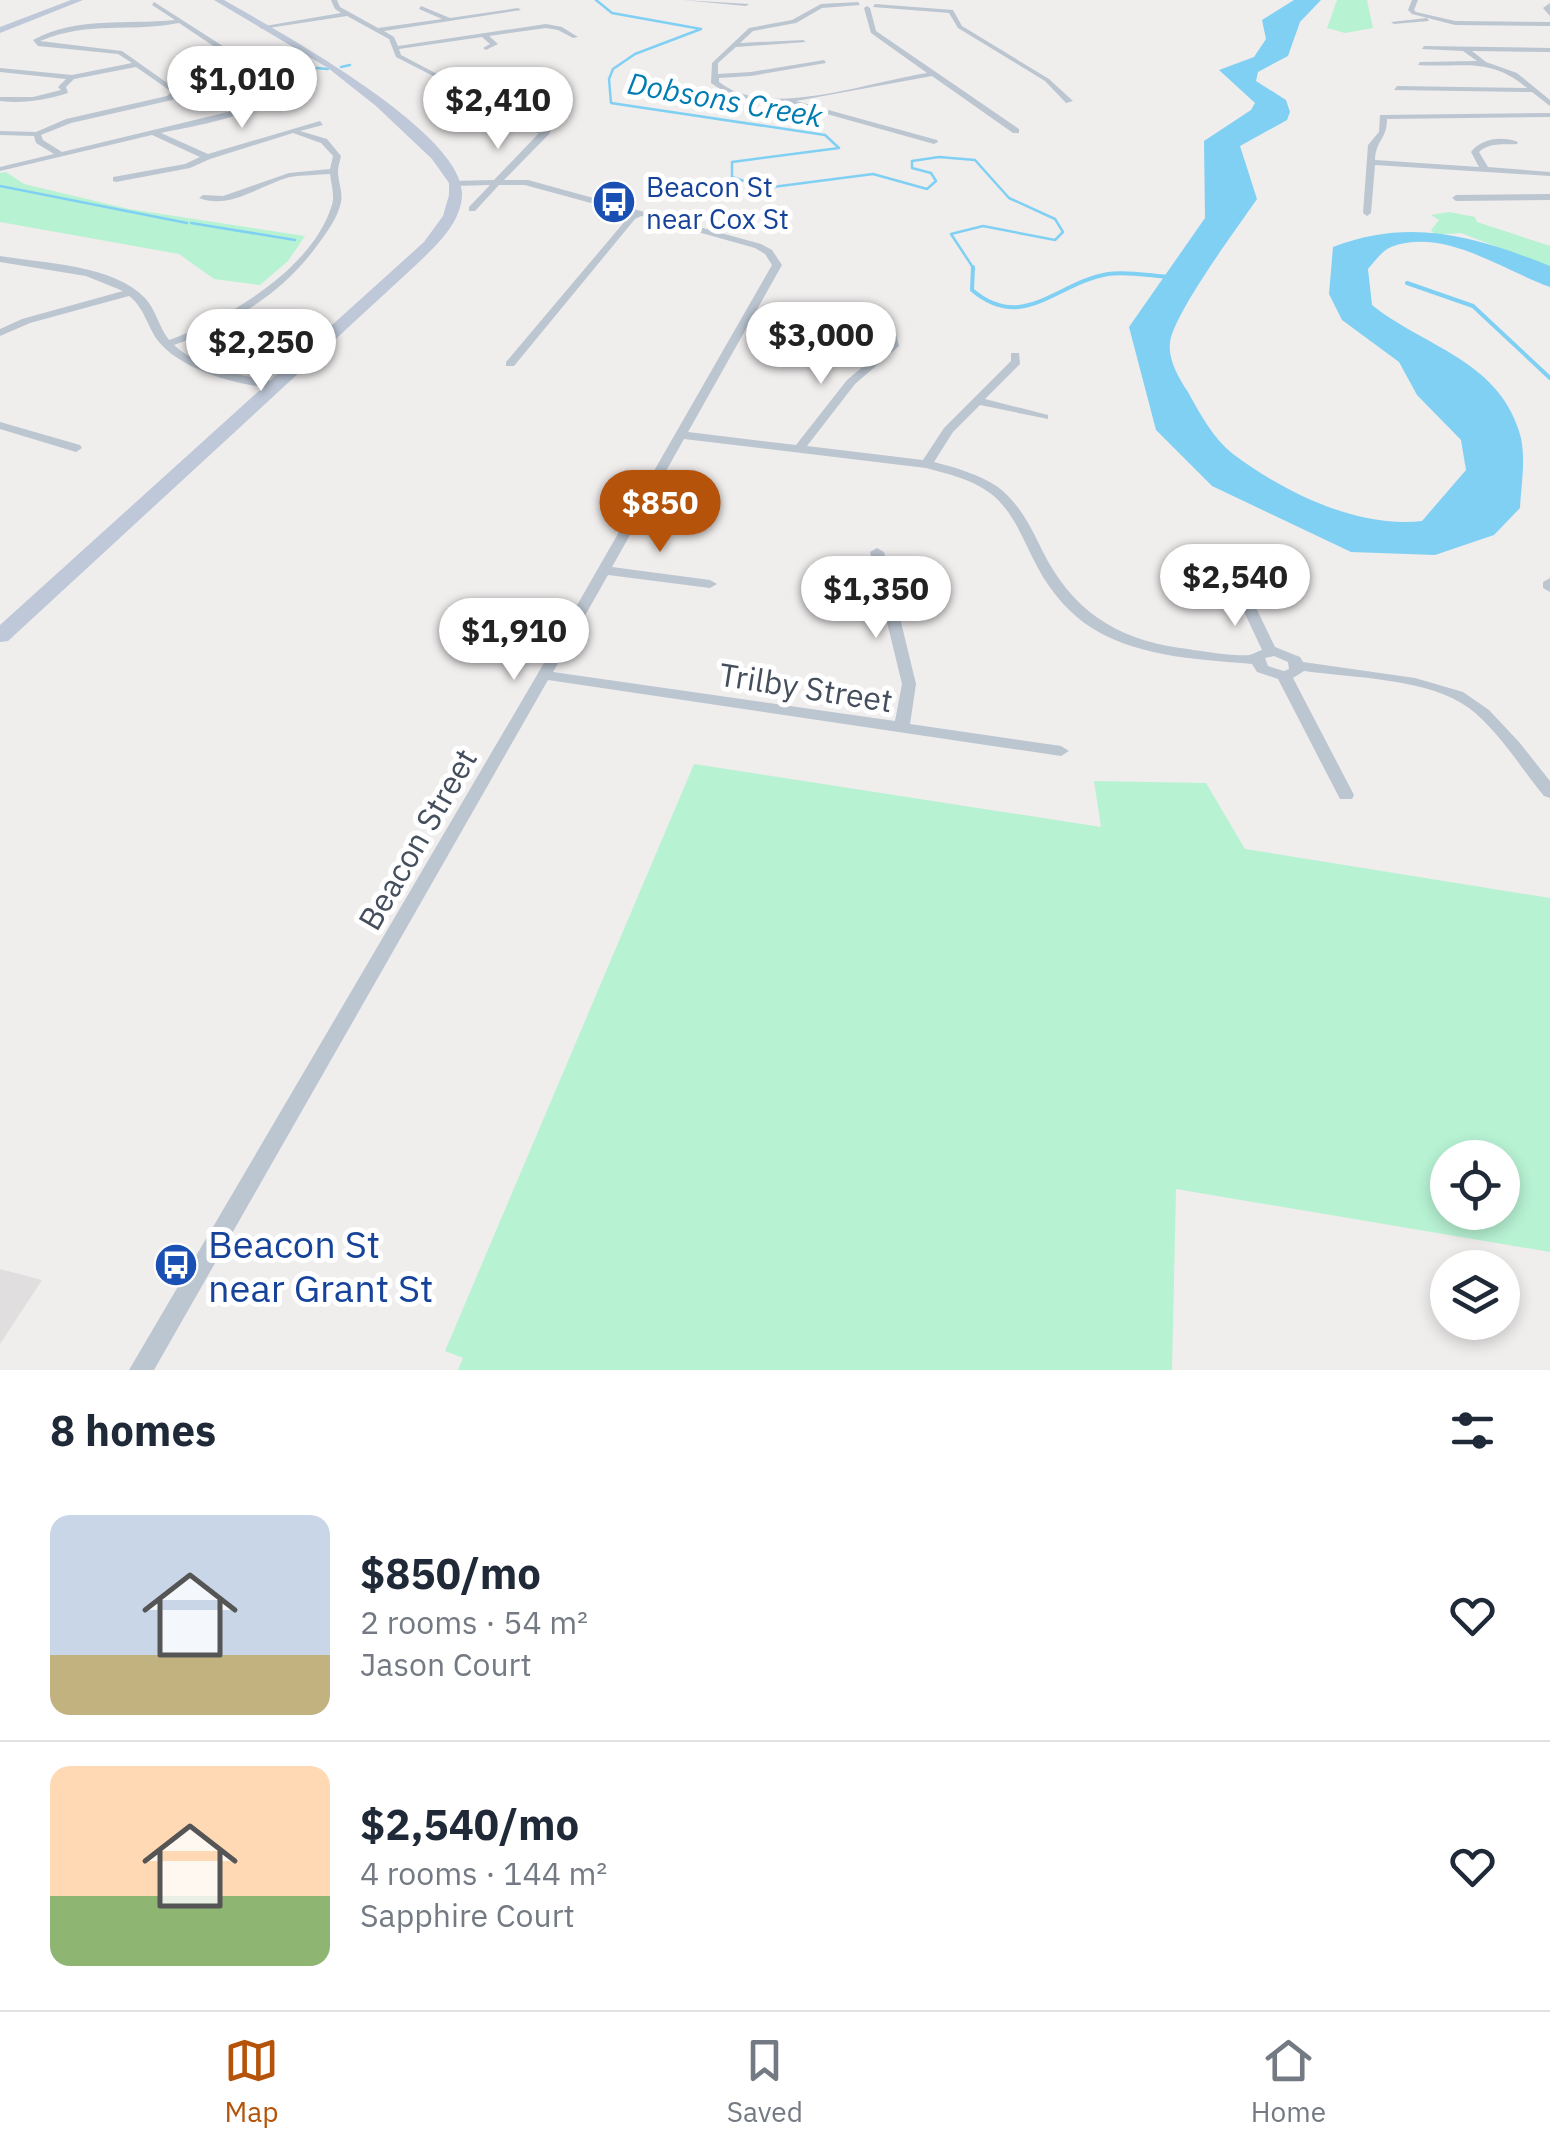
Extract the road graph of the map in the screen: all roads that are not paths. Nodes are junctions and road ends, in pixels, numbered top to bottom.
1 (80, 0) edge
2 (218, 0) edge
3 (334, 0) edge
4 (685, 0) edge
5 (1414, 0) edge
6 (154, 4) dead end
7 (746, 4) dead end
8 (865, 4) edge
9 (1550, 5) edge
10 (421, 8) dead end
11 (518, 10) dead end
12 (346, 14) junction
13 (1550, 14) edge
14 (448, 19) junction
15 (1431, 19) junction
16 (176, 22) junction
17 (1394, 22) dead end
18 (1550, 24) edge
19 (262, 27) junction
20 (0, 30) edge
21 (377, 30) junction
22 (483, 35) junction
23 (575, 37) dead end
24 (803, 42) dead end
25 (733, 45) junction
26 (395, 48) junction
27 (486, 48) dead end
28 (1424, 48) dead end
29 (1465, 49) junction
30 (1550, 50) edge
31 (824, 62) dead end
32 (1484, 63) junction
33 (1420, 64) dead end
34 (134, 65) junction
35 (0, 70) edge
36 (932, 74) junction
37 (714, 76) junction
38 (72, 77) junction
39 (439, 77) dead end
40 (1396, 88) dead end
41 (1533, 90) junction
42 (444, 97) dead end
43 (0, 99) edge
44 (787, 101) junction
45 (1069, 101) dead end
46 (1550, 104) edge
47 (1550, 116) edge
48 (553, 122) dead end
49 (320, 123) dead end
50 (1016, 131) dead end
51 (546, 132) junction
52 (0, 133) edge
53 (154, 133) junction
54 (298, 133) junction
55 (37, 134) junction
56 (934, 142) dead end
57 (1514, 142) dead end
58 (60, 155) junction
59 (207, 157) junction
60 (1372, 162) junction
61 (0, 169) edge
62 (1484, 170) junction
63 (334, 172) junction
64 (1550, 174) edge
65 (116, 178) dead end
66 (500, 180) junction
67 (461, 188) junction
68 (487, 195) junction
69 (1550, 197) edge
70 (203, 198) dead end
71 (1456, 198) dead end
72 (472, 209) dead end
73 (1367, 212) dead end
74 (640, 213) junction
75 (0, 258) edge
76 (132, 292) junction
77 (881, 330) dead end
78 (0, 333) edge
79 (167, 344) junction
80 (1016, 355) dead end
81 (510, 364) dead end
82 (276, 379) junction
83 (241, 382) junction
84 (979, 401) junction
85 (1044, 417) dead end
86 (0, 424) edge
87 (682, 435) junction
88 (76, 448) dead end
89 (800, 448) junction
90 (926, 464) junction
91 (121, 525) junction
92 (878, 552) dead end
93 (604, 570) junction
94 (710, 584) dead end
95 (1240, 588) dead end
96 (0, 636) edge
97 (1264, 656) junction
98 (1291, 671) junction
99 (544, 675) junction
100 (901, 728) junction
101 (1061, 751) dead end
102 (1550, 792) edge
103 (1346, 796) dead end
104 (141, 1370) edge

1 - 20 main road
2 - 19 main road
3 - 12 street
4 - 7 street
5 - 15 street
6 - 16 street
8 - 25 street
8 - 36 street
8 - 45 street
9 - 13 street
10 - 14 street
11 - 14 street
12 - 19 street
12 - 21 street
14 - 21 street
15 - 17 street
15 - 18 street
16 - 34 street
16 - 53 street
19 - 67 main road
21 - 26 street
22 - 23 street
22 - 26 street
22 - 27 street
24 - 25 street
25 - 37 street
26 - 39 street
28 - 29 street
29 - 30 street
29 - 32 street
31 - 37 street
32 - 33 street
32 - 41 street
34 - 38 street
34 - 55 street
35 - 38 street
36 - 44 street
36 - 50 street
37 - 44 street
38 - 43 street
40 - 41 street
41 - 46 street
42 - 51 street
44 - 56 street
47 - 60 street
48 - 51 street
49 - 54 street
51 - 66 street
52 - 55 street
53 - 58 street
53 - 59 street
54 - 59 street
54 - 63 street
55 - 58 street
57 - 62 street
58 - 61 street
59 - 65 street
60 - 62 street
60 - 73 street
62 - 64 street
63 - 70 street
63 - 79 street
66 - 67 street, Beacon Street
66 - 68 street
66 - 74 street, Beacon Street
67 - 68 street
67 - 82 main road
68 - 72 street
69 - 71 street
74 - 81 street
74 - 87 street, Beacon Street
75 - 76 street
76 - 78 street
76 - 79 street
77 - 89 street
79 - 83 street
80 - 84 street
82 - 83 main road
82 - 83 main road
82 - 91 main road
83 - 91 main road
84 - 85 street
84 - 90 street
86 - 88 street
87 - 89 street
87 - 93 street, Beacon Street
89 - 90 street
90 - 97 street
91 - 96 main road
92 - 100 street
93 - 94 street
93 - 99 street, Beacon Street
95 - 97 street
97 - 98 street
97 - 98 street
98 - 102 street
98 - 103 street
99 - 100 street, Trilby Street
99 - 104 street, Beacon Street
100 - 101 street, Trilby Street

